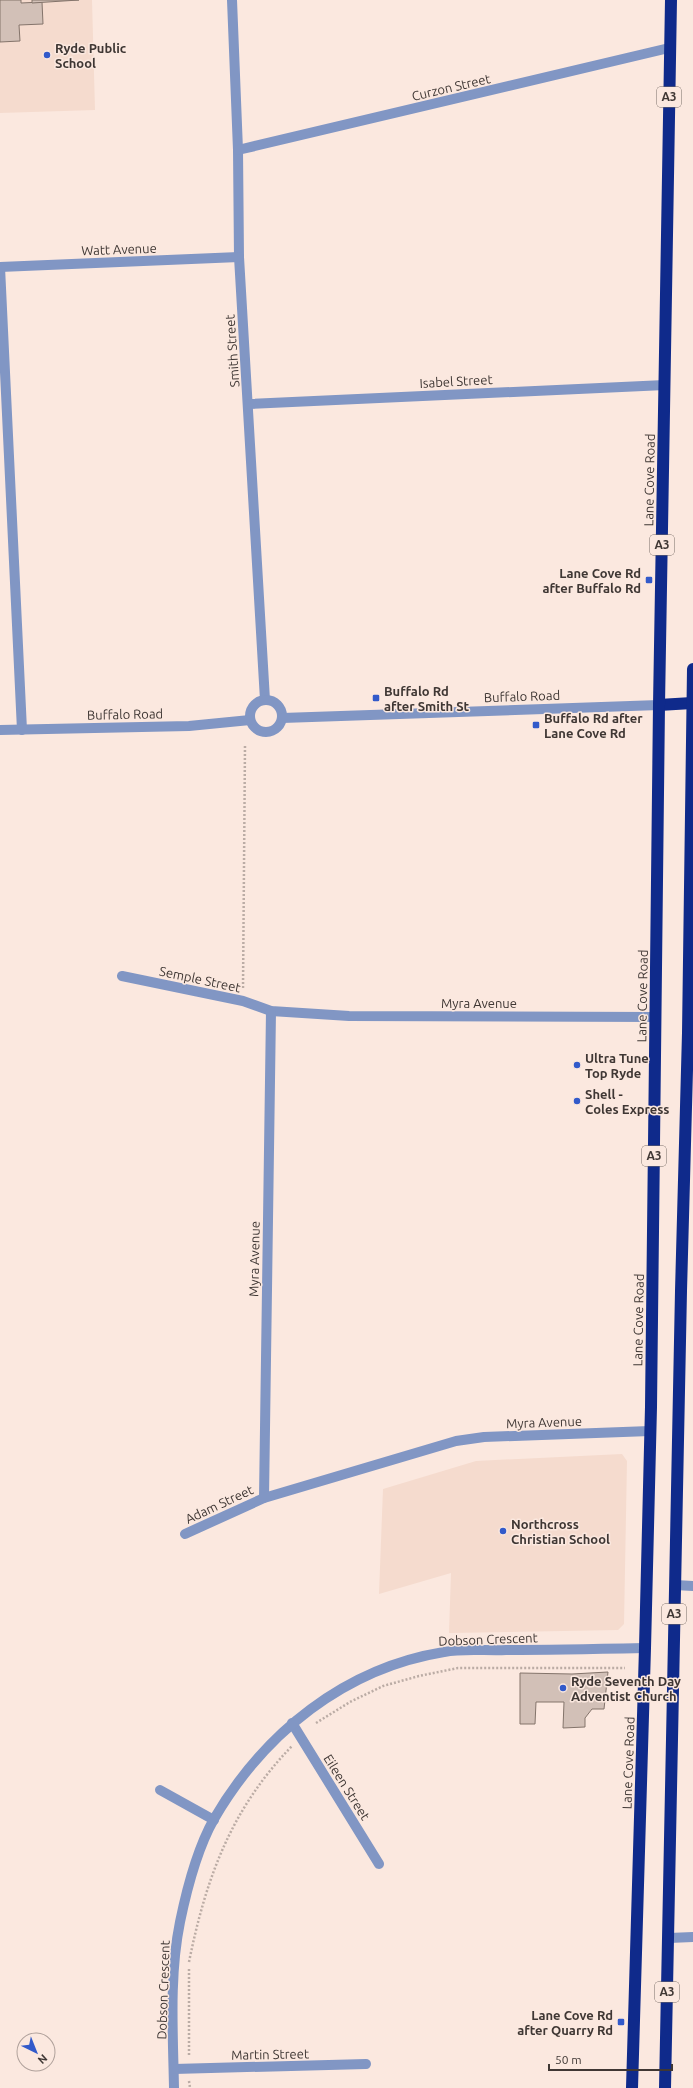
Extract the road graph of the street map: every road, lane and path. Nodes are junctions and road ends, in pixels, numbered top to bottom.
1 (232, 0) edge
2 (671, 0) edge
3 (669, 48) junction
4 (238, 150) junction
5 (239, 258) junction
6 (0, 267) edge
7 (665, 385) junction
8 (249, 404) junction
9 (693, 669) edge
10 (265, 700) junction
11 (692, 703) edge
12 (659, 705) junction
13 (282, 718) junction
14 (250, 720) junction
15 (0, 730) edge
16 (22, 730) junction
17 (245, 745) dead end
18 (122, 976) dead end
19 (243, 1002) junction
20 (271, 1011) junction
21 (656, 1017) junction
22 (690, 1034) edge
23 (650, 1431) junction
24 (264, 1498) junction
25 (185, 1534) dead end
26 (675, 1585) junction
27 (693, 1586) edge
28 (646, 1648) junction
29 (292, 1723) junction
30 (160, 1790) dead end
31 (214, 1820) junction
32 (379, 1864) dead end
33 (693, 1937) edge
34 (669, 1938) junction
35 (366, 2064) dead end
36 (174, 2069) junction
37 (174, 2088) edge
38 (632, 2088) edge
39 (665, 2088) edge

1 - 4 street, Smith Street
2 - 3 highway, Lane Cove Road / A3
3 - 4 street, Curzon Street
3 - 7 highway, Lane Cove Road / A3
4 - 5 street, Smith Street
5 - 6 street, Watt Avenue
5 - 8 street, Smith Street
6 - 16 street
7 - 8 street, Isabel Street
7 - 12 highway, Lane Cove Road / A3
8 - 10 street, Smith Street
9 - 11 highway, A3
10 - 13 street
10 - 14 street
11 - 12 highway, Buffalo Road
11 - 22 highway, A3
12 - 13 street, Buffalo Road
12 - 21 highway, Lane Cove Road / A3
13 - 14 street
14 - 16 street, Buffalo Road
15 - 16 street, Buffalo Road
17 - 19 path
18 - 19 street, Semple Street
19 - 20 street, Semple Street
20 - 21 street, Myra Avenue
20 - 24 street, Myra Avenue
21 - 23 highway, Lane Cove Road / A3
22 - 26 highway, A3
23 - 24 street, Myra Avenue
23 - 28 highway, Lane Cove Road / A3
24 - 25 street, Adam Street
26 - 27 street
26 - 34 highway, A3
28 - 29 street, Dobson Crescent
28 - 38 highway, Lane Cove Road / A3
29 - 31 street, Dobson Crescent
29 - 32 street, Eileen Street
30 - 31 street
31 - 36 street, Dobson Crescent
33 - 34 street
34 - 39 highway, A3
35 - 36 street, Martin Street
36 - 37 street, Dobson Crescent

